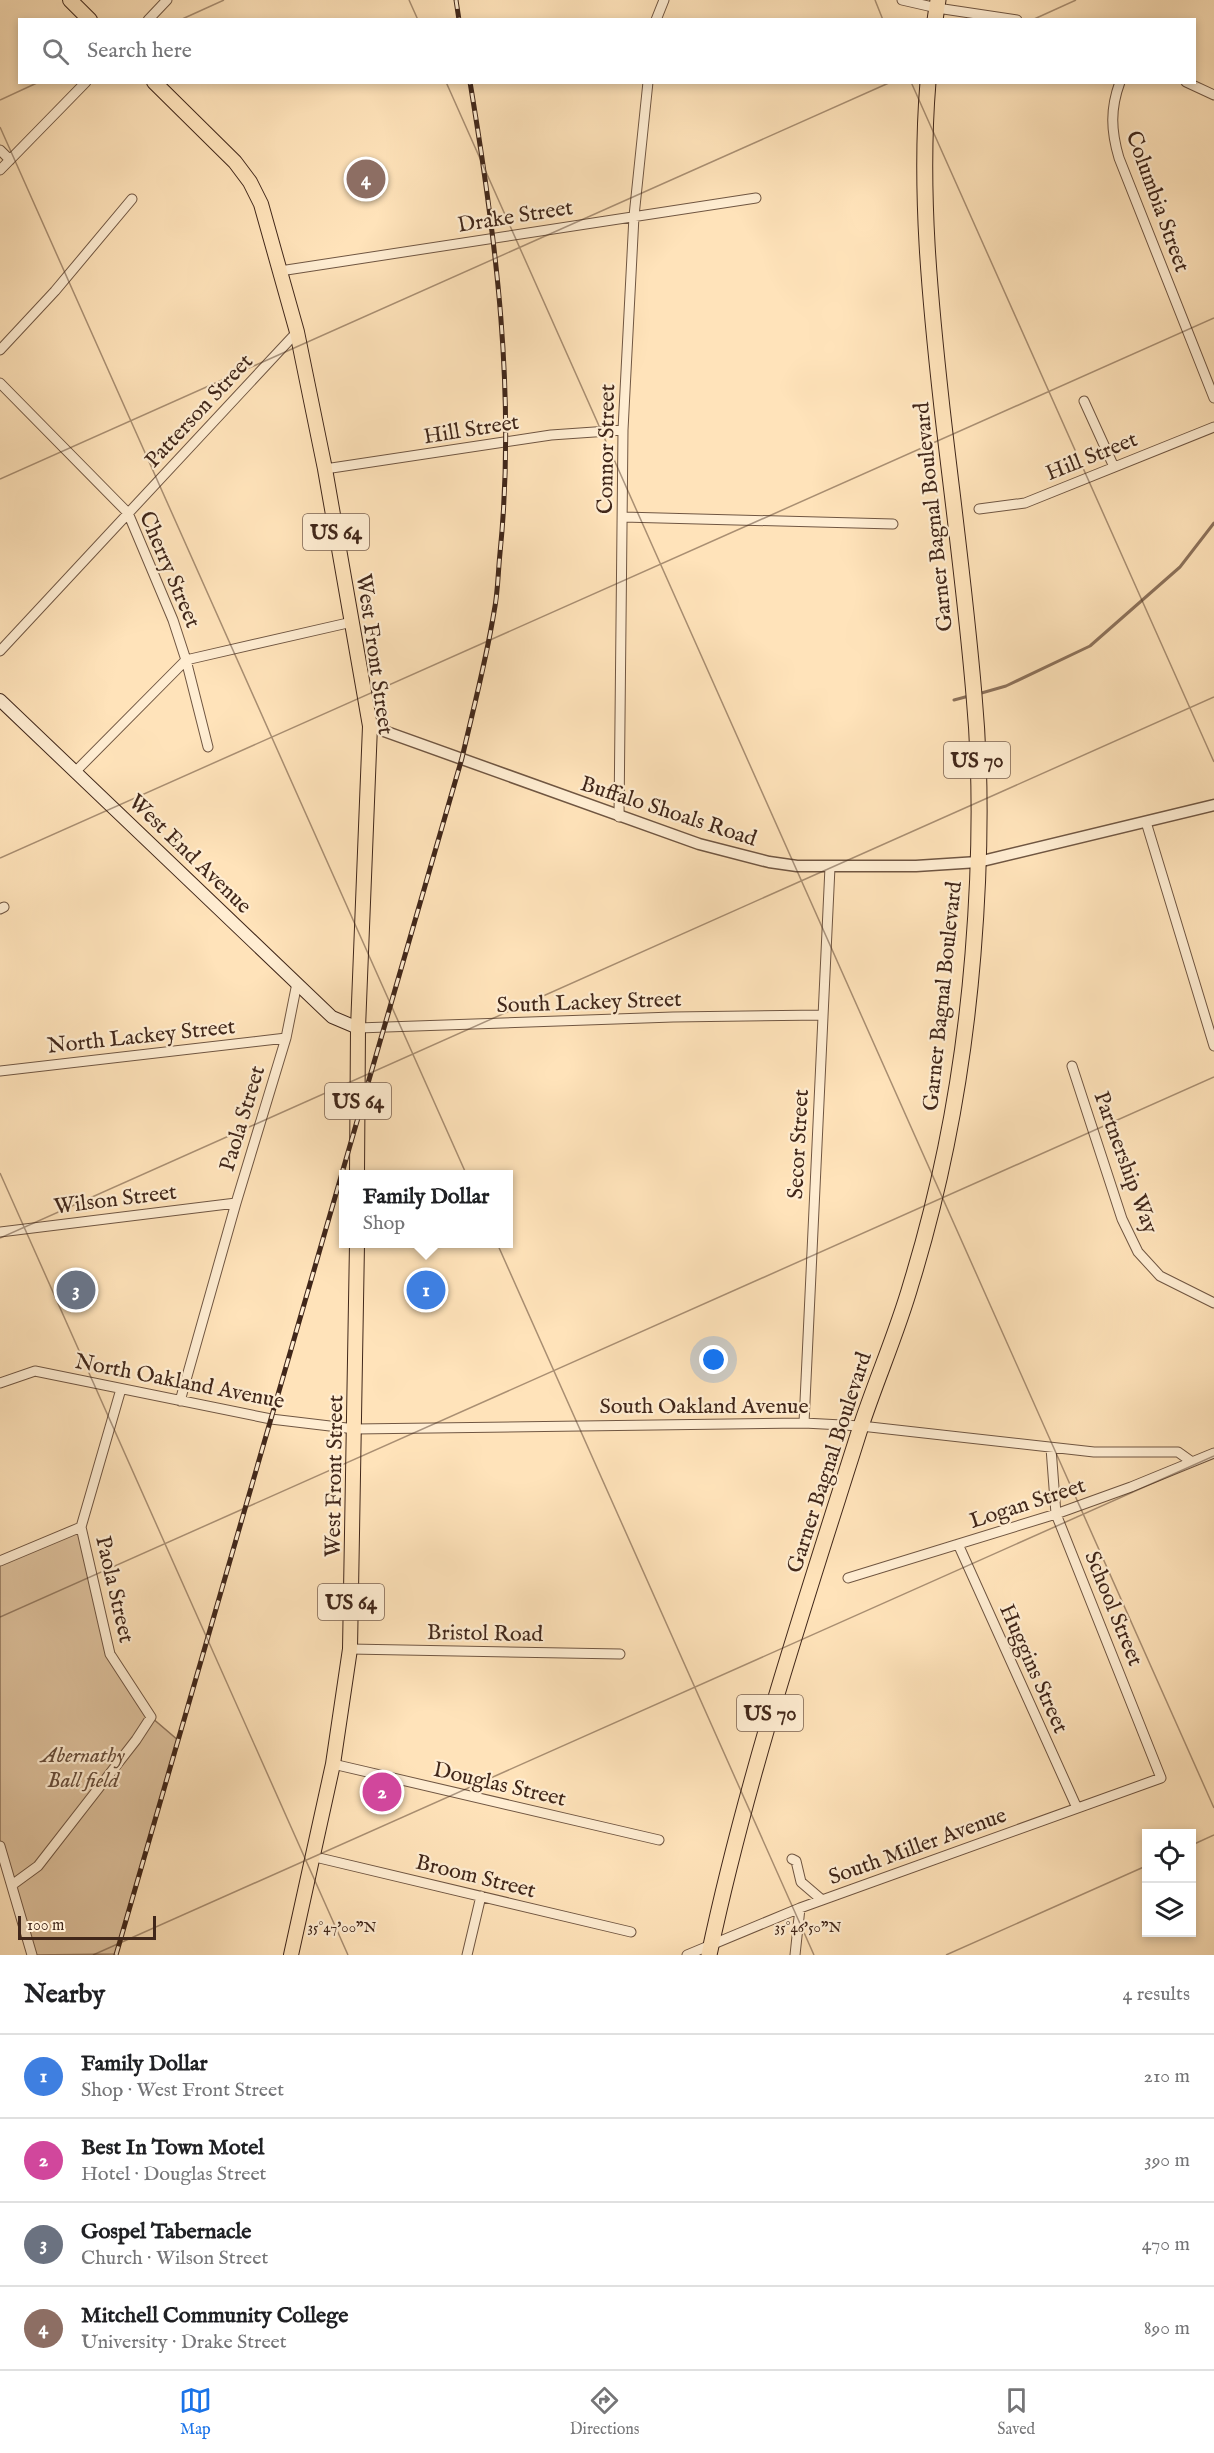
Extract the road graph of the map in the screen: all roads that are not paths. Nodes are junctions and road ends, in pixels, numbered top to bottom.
1 (70, 0) edge
2 (167, 0) edge
3 (664, 0) edge
4 (902, 0) edge
5 (937, 9) edge
6 (88, 18) edge
7 (150, 18) edge
8 (657, 18) edge
9 (1002, 18) edge
10 (84, 84) edge
11 (156, 84) edge
12 (648, 84) edge
13 (928, 84) edge
14 (1119, 84) edge
15 (1191, 84) edge
16 (1214, 94) edge
17 (0, 150) edge
18 (10, 160) junction
19 (0, 170) edge
20 (756, 198) dead end
21 (132, 199) dead end
22 (634, 216) junction
23 (280, 271) junction
24 (297, 332) junction
25 (0, 350) edge
26 (0, 383) edge
27 (1214, 398) edge
28 (1084, 401) dead end
29 (1214, 427) edge
30 (622, 430) junction
31 (1114, 467) junction
32 (325, 469) junction
33 (980, 509) dead end
34 (128, 513) junction
35 (623, 517) junction
36 (893, 524) dead end
37 (352, 622) junction
38 (0, 651) edge
39 (186, 660) junction
40 (0, 700) edge
41 (370, 726) junction
42 (208, 747) dead end
43 (75, 772) junction
44 (1214, 805) edge
45 (620, 816) junction
46 (1146, 822) junction
47 (978, 862) junction
48 (830, 867) junction
49 (297, 983) junction
50 (822, 1015) junction
51 (358, 1028) junction
52 (286, 1038) junction
53 (1214, 1046) edge
54 (1072, 1066) dead end
55 (0, 1071) edge
56 (357, 1170) edge
57 (236, 1203) junction
58 (0, 1232) edge
59 (357, 1248) edge
60 (1214, 1303) edge
61 (0, 1383) edge
62 (121, 1389) junction
63 (180, 1401) junction
64 (804, 1423) junction
65 (861, 1426) junction
66 (355, 1429) junction
67 (1051, 1448) junction
68 (1214, 1453) edge
69 (1192, 1462) junction
70 (1056, 1514) junction
71 (81, 1527) junction
72 (958, 1544) junction
73 (0, 1561) edge
74 (848, 1578) dead end
75 (350, 1649) junction
76 (620, 1654) dead end
77 (333, 1764) junction
78 (1161, 1778) joint
79 (1077, 1808) junction
80 (659, 1840) dead end
81 (0, 1846) edge
82 (311, 1856) junction
83 (792, 1859) dead end
84 (12, 1885) junction
85 (481, 1896) junction
86 (822, 1900) junction
87 (800, 1908) junction
88 (631, 1932) dead end
89 (711, 1950) edge
90 (32, 1955) edge
91 (291, 1955) edge
92 (467, 1955) edge
93 (687, 1955) edge
94 (795, 1955) edge

1 - 6 main road
2 - 7 street
3 - 8 street
4 - 5 street
5 - 9 street
10 - 18 street
11 - 23 main road, West Front Street / US 64
12 - 22 street, Connor Street
13 - 47 highway, Garner Bagnal Boulevard / US 70
14 - 27 street, Columbia Street
15 - 16 street
17 - 18 street
18 - 19 street
20 - 22 street, Drake Street
21 - 25 street
22 - 23 street, Drake Street
22 - 30 street, Connor Street
23 - 24 main road, West Front Street / US 64
24 - 32 main road, West Front Street / US 64
24 - 34 street, Patterson Street
26 - 34 street, Cherry Street
28 - 31 street
29 - 31 street, Hill Street
30 - 32 street, Hill Street
30 - 35 street, Connor Street
31 - 33 street, Hill Street
32 - 37 main road, West Front Street / US 64
34 - 38 street, Patterson Street
34 - 39 street, Cherry Street
35 - 36 street
35 - 45 street, Connor Street
37 - 39 street
37 - 41 main road, West Front Street / US 64
39 - 42 street, Cherry Street
39 - 43 street
40 - 43 main road, West End Avenue
41 - 45 street, Buffalo Shoals Road
41 - 51 main road, West Front Street / US 64
43 - 49 main road, West End Avenue
44 - 46 street, Buffalo Shoals Road
45 - 48 street, Buffalo Shoals Road
46 - 47 street, Buffalo Shoals Road
46 - 53 street
47 - 48 street, Buffalo Shoals Road
47 - 65 highway, Garner Bagnal Boulevard / US 70
48 - 50 street, Secor Street
49 - 51 main road, West End Avenue
49 - 52 street, Paola Street
50 - 51 street, South Lackey Street
50 - 64 street, Secor Street
51 - 56 main road, West Front Street / US 64
52 - 55 street, North Lackey Street
52 - 57 street, Paola Street
54 - 60 street, Partnership Way
57 - 58 street, Wilson Street
57 - 63 street, Paola Street
59 - 66 main road, West Front Street / US 64
61 - 62 street, North Oakland Avenue
62 - 63 street, North Oakland Avenue
62 - 71 street, Paola Street
63 - 66 street, North Oakland Avenue
64 - 65 street, South Oakland Avenue
64 - 66 street, South Oakland Avenue
65 - 67 street, South Oakland Avenue
65 - 89 highway, Garner Bagnal Boulevard / US 70
66 - 75 main road, West Front Street / US 64
67 - 69 street, South Oakland Avenue
67 - 70 street, School Street
68 - 69 street, Logan Street
69 - 70 street, Logan Street
70 - 72 street, Logan Street
70 - 78 street, School Street
71 - 73 street
71 - 84 street, Paola Street
72 - 74 street, Logan Street
72 - 79 street, Huggins Street
75 - 76 street, Bristol Road
75 - 77 main road, West Front Street / US 64
77 - 80 street, Douglas Street
77 - 82 main road, West Front Street / US 64
78 - 79 street, South Miller Avenue
79 - 86 street, South Miller Avenue
81 - 84 street
82 - 85 street, Broom Street
82 - 91 main road, West Front Street / US 64
83 - 86 street
84 - 90 street
85 - 88 street, Broom Street
85 - 92 street
86 - 87 street, South Miller Avenue
87 - 89 street, South Miller Avenue
87 - 94 street
89 - 93 street, South Miller Avenue

